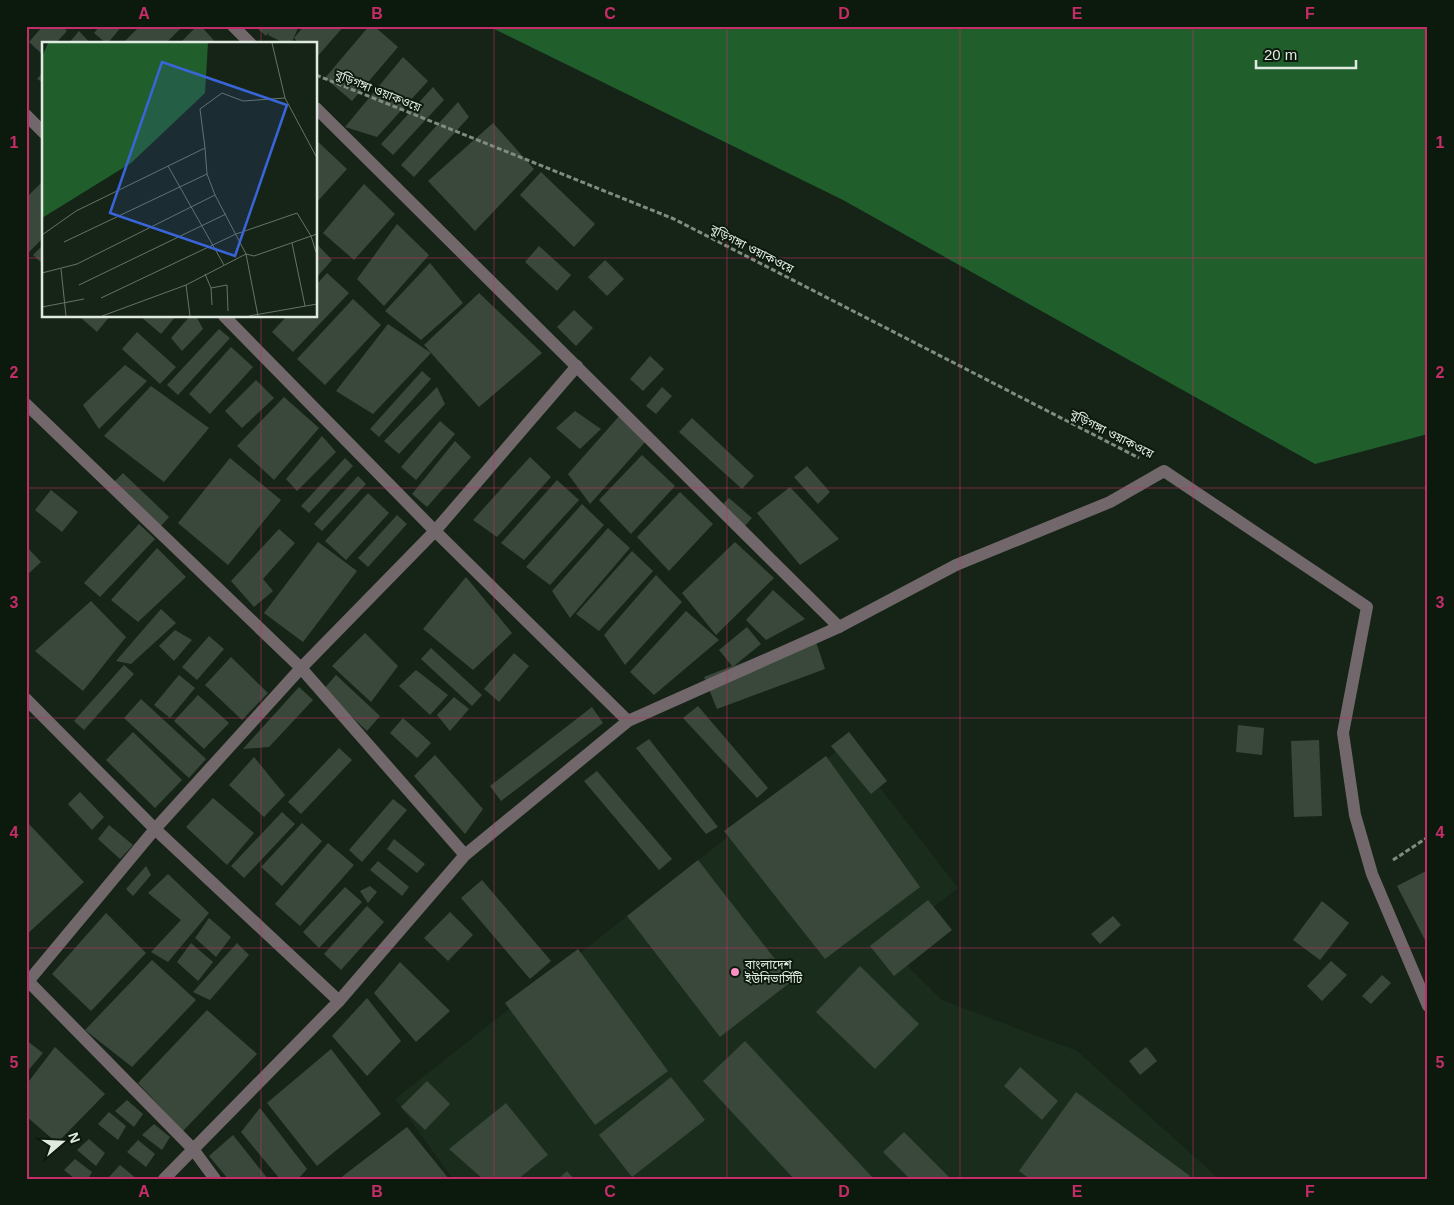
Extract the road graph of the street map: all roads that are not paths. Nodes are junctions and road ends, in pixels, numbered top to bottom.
1 (233, 26) edge
2 (249, 42) edge
3 (318, 110) edge
4 (26, 115) edge
5 (42, 131) edge
6 (226, 318) edge
7 (577, 366) junction
8 (26, 404) edge
9 (435, 531) junction
10 (838, 627) junction
11 (301, 668) junction
12 (26, 699) edge
13 (628, 721) junction
14 (155, 829) junction
15 (465, 855) junction
16 (27, 982) edge
17 (339, 1001) junction
18 (1428, 1006) edge
19 (194, 1149) junction
20 (164, 1179) edge
21 (215, 1179) edge

1 - 2 street
3 - 7 street
4 - 5 street
6 - 9 street
7 - 9 street
7 - 10 street
8 - 11 street
9 - 11 street
9 - 13 street
10 - 13 street
10 - 18 street
11 - 14 street
11 - 15 street
12 - 14 street
13 - 15 street
14 - 16 street
14 - 17 street
15 - 17 street
16 - 19 street
17 - 19 street
19 - 20 street
19 - 21 street

